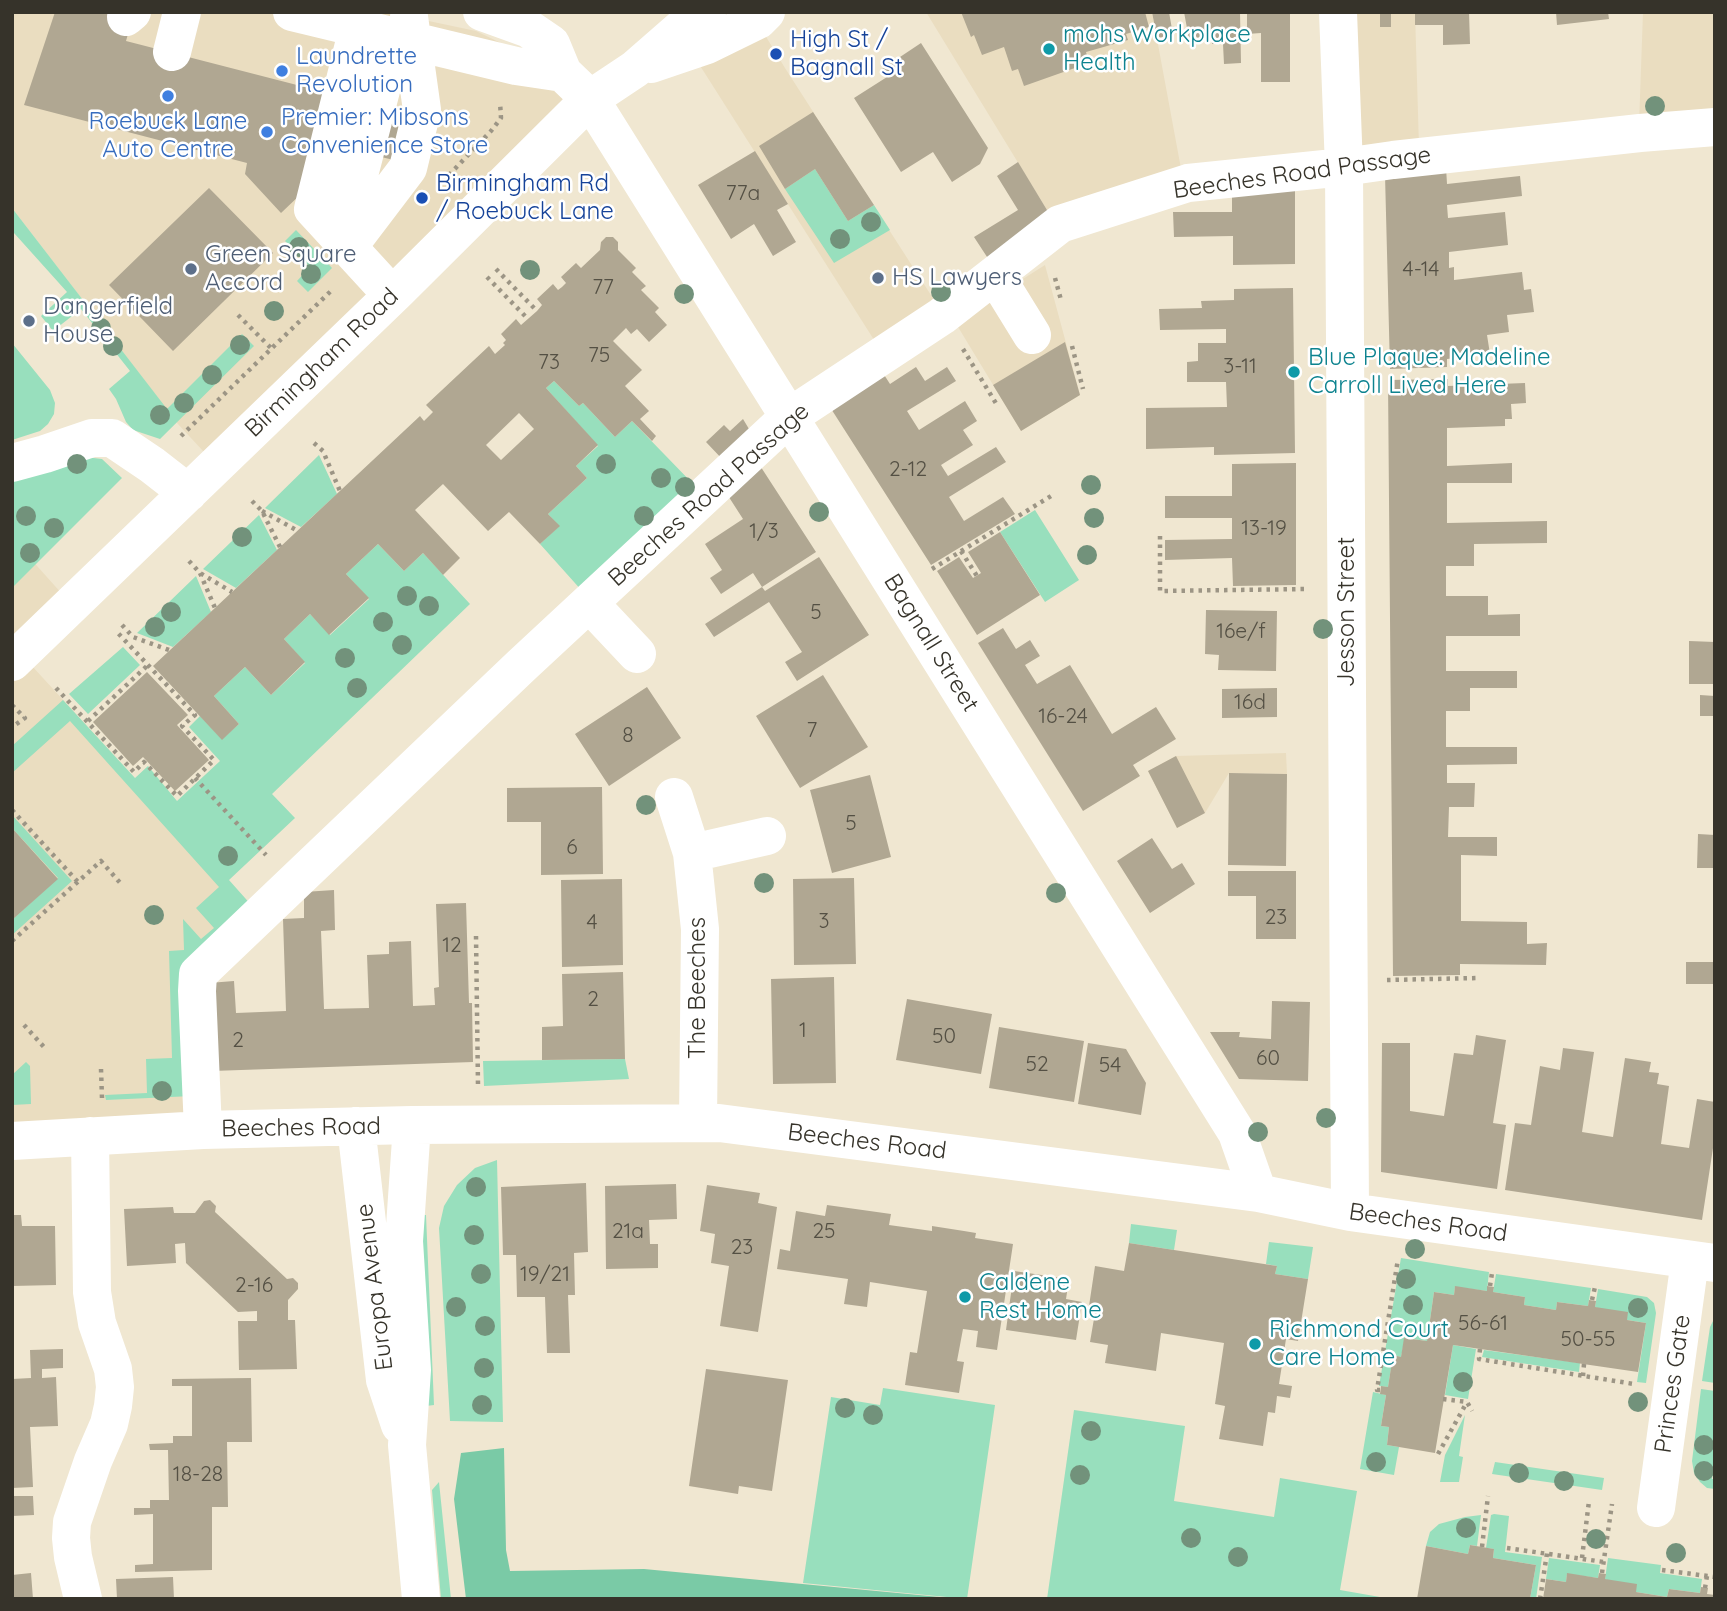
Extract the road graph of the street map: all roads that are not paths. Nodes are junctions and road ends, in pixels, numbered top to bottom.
1 (182, 12) edge
2 (292, 12) edge
3 (482, 12) edge
4 (707, 12) edge
5 (766, 12) edge
6 (1338, 12) edge
7 (148, 28) edge
8 (388, 29) edge
9 (635, 69) junction
10 (563, 73) junction
11 (590, 99) junction
12 (1715, 127) edge
13 (1344, 167) junction
14 (351, 250) junction
15 (995, 275) junction
16 (392, 295) junction
17 (1032, 335) dead end
18 (789, 417) junction
19 (12, 463) edge
20 (188, 493) junction
21 (589, 603) junction
22 (637, 654) dead end
23 (12, 662) edge
24 (674, 797) dead end
25 (767, 836) dead end
26 (692, 853) junction
27 (698, 1122) junction
28 (412, 1125) junction
29 (356, 1126) junction
30 (203, 1130) junction
31 (90, 1136) junction
32 (12, 1141) edge
33 (1258, 1193) junction
34 (1350, 1212) junction
35 (1702, 1262) edge
36 (407, 1445) junction
37 (1656, 1508) dead end
38 (83, 1599) edge
39 (421, 1599) edge

1 - 7 street
2 - 8 street
3 - 10 street
4 - 9 street, Birmingham Road
5 - 9 street, Birmingham Road
6 - 13 street, Jesson Street
8 - 10 street
8 - 14 street
8 - 14 street
9 - 11 street, Birmingham Road
10 - 11 street, Bagnall Street
11 - 16 street, Birmingham Road
11 - 18 street, Bagnall Street
12 - 13 street, Beeches Road Passage
13 - 15 street, Beeches Road Passage
13 - 34 street, Jesson Street
14 - 16 street
15 - 17 street
15 - 18 street, Beeches Road Passage
16 - 20 street, Birmingham Road
18 - 21 street, Beeches Road Passage
18 - 33 street, Bagnall Street
19 - 20 street
20 - 23 street, Birmingham Road
21 - 22 street
21 - 30 street, Beeches Road Passage
24 - 26 street, The Beeches
25 - 26 street
26 - 27 street, The Beeches
27 - 28 street, Beeches Road
27 - 33 street, Beeches Road
28 - 29 street, Beeches Road
28 - 36 street, Europa Avenue
29 - 30 street, Beeches Road
29 - 36 street, Europa Avenue
30 - 31 street, Beeches Road
31 - 32 street, Beeches Road
31 - 38 street
33 - 34 street, Beeches Road
34 - 35 street, Beeches Road
35 - 37 street, Princes Gate
36 - 39 street, Europa Avenue

